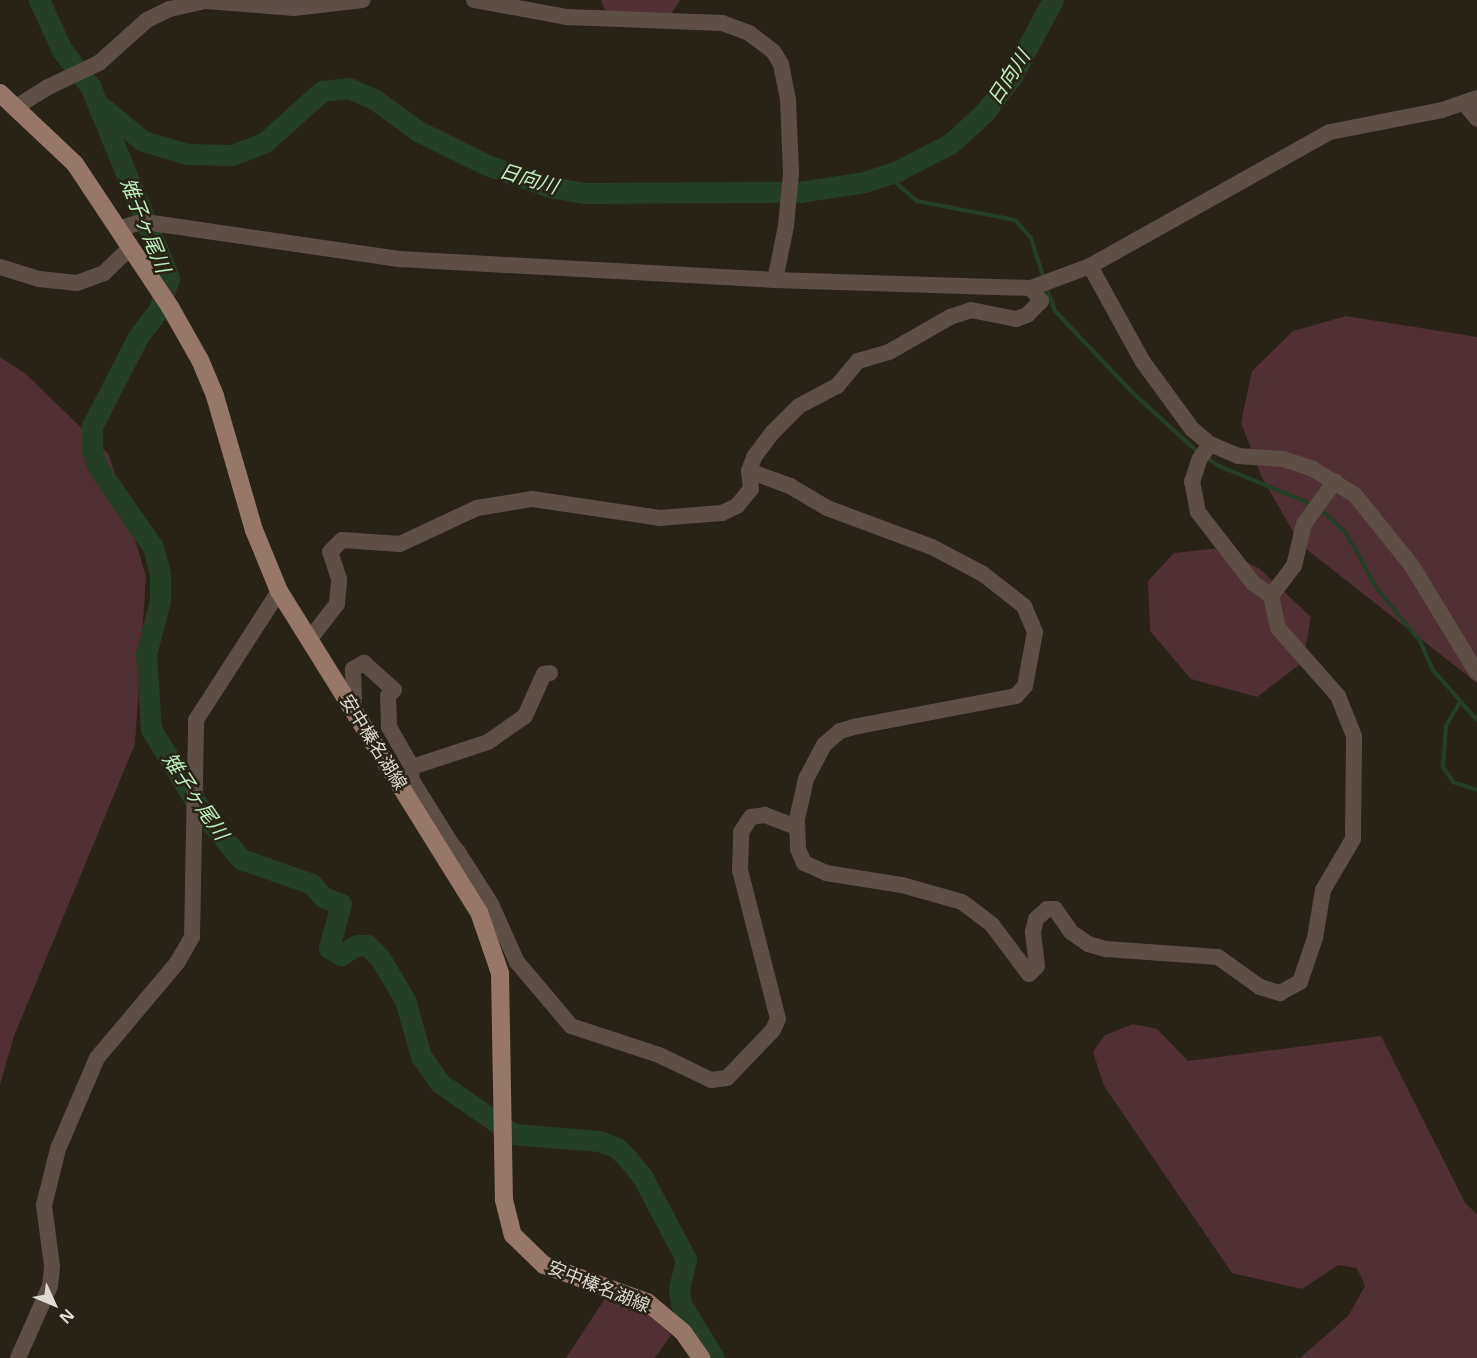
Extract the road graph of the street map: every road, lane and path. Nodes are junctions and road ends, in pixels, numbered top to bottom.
1 (363, 0) edge
2 (481, 1) edge
3 (0, 93) edge
4 (1471, 101) edge
5 (16, 107) junction
6 (1477, 119) edge
7 (118, 229) junction
8 (131, 247) junction
9 (1090, 266) junction
10 (0, 267) edge
11 (775, 280) junction
12 (1038, 286) junction
13 (1210, 444) junction
14 (749, 471) junction
15 (1335, 481) junction
16 (279, 591) junction
17 (1271, 596) junction
18 (309, 640) junction
19 (550, 673) dead end
20 (1477, 673) edge
21 (350, 704) junction
22 (412, 767) junction
23 (797, 827) junction
24 (446, 847) junction
25 (18, 1358) edge
26 (701, 1358) edge

1 - 5 street
2 - 11 street
3 - 5 main road, 安中榛名湖線
4 - 6 street
4 - 9 street
5 - 7 main road, 安中榛名湖線
7 - 8 main road, 安中榛名湖線
7 - 11 street
8 - 10 street
8 - 16 main road, 安中榛名湖線
9 - 12 street
9 - 13 street
11 - 12 street
12 - 14 street
13 - 15 street
13 - 17 street
14 - 18 street
14 - 23 street
15 - 17 street
15 - 20 street
16 - 18 main road, 安中榛名湖線
16 - 25 street
17 - 23 street
18 - 21 main road, 安中榛名湖線
19 - 22 street
21 - 22 street
21 - 24 main road, 安中榛名湖線
22 - 24 street
23 - 24 street
24 - 26 main road, 安中榛名湖線

